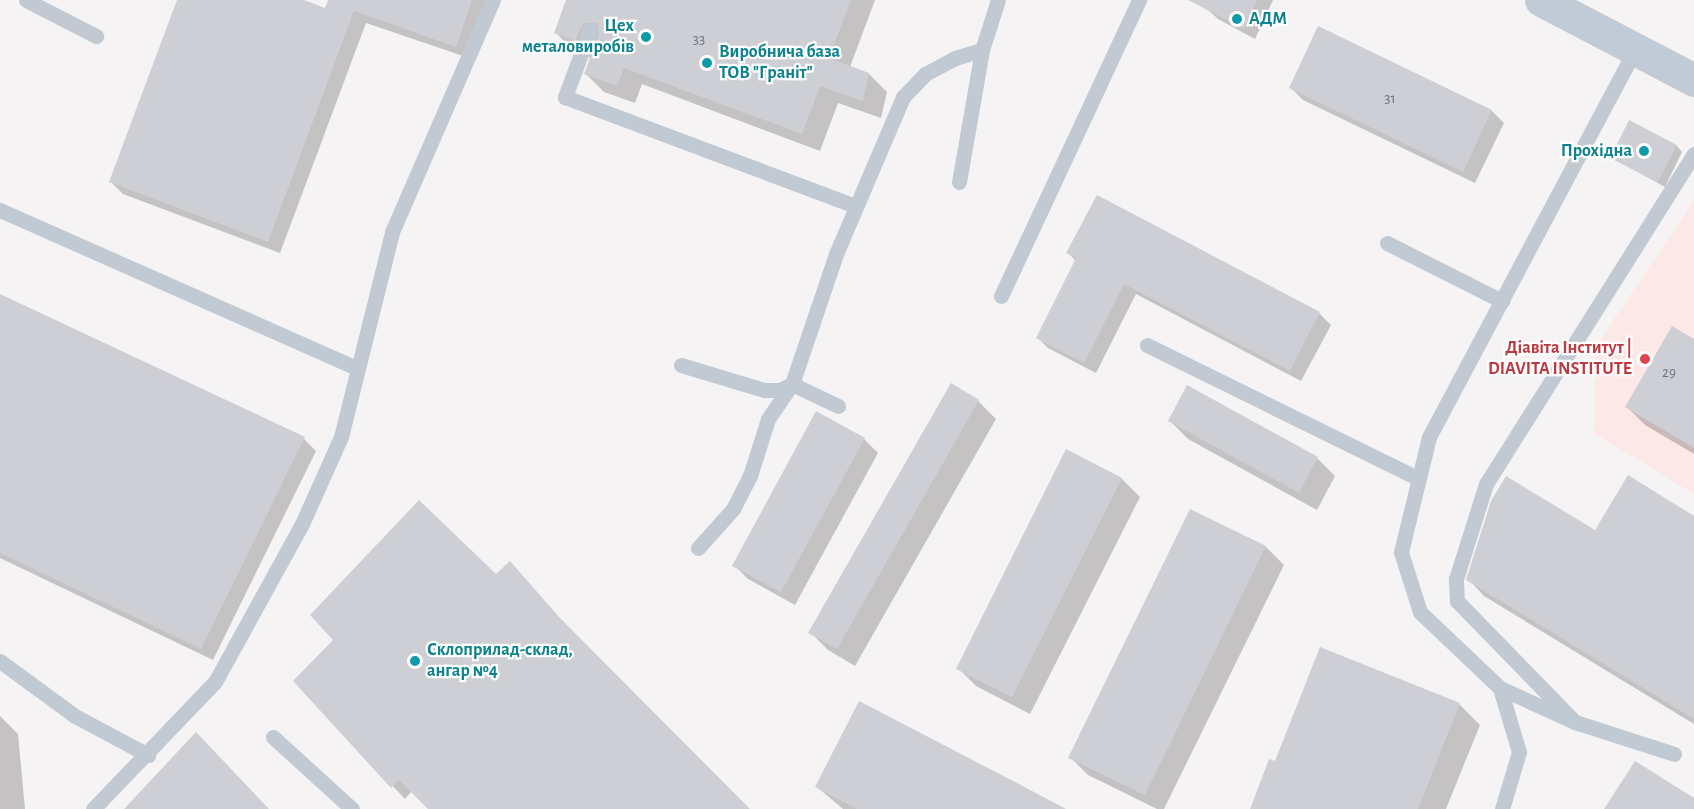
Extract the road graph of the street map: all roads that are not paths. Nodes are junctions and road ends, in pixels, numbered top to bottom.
1 (26, 0) edge
2 (493, 0) edge
3 (998, 0) edge
4 (1139, 0) edge
5 (1541, 0) edge
6 (590, 30) dead end
7 (96, 36) dead end
8 (1636, 47) junction
9 (982, 50) junction
10 (1694, 80) edge
11 (1694, 154) edge
12 (959, 182) dead end
13 (855, 206) junction
14 (0, 210) edge
15 (1387, 243) dead end
16 (1001, 296) dead end
17 (1502, 301) junction
18 (1147, 345) dead end
19 (681, 365) dead end
20 (357, 368) junction
21 (792, 384) junction
22 (838, 406) dead end
23 (1419, 479) junction
24 (698, 548) dead end
25 (0, 662) edge
26 (1500, 688) junction
27 (1575, 722) junction
28 (273, 737) dead end
29 (1674, 754) dead end
30 (148, 755) junction
31 (93, 809) edge
32 (352, 809) edge
33 (1502, 809) edge

1 - 7 lane
2 - 20 lane
3 - 9 lane
4 - 16 lane
5 - 8 main road
6 - 13 lane
8 - 10 main road
8 - 17 lane
9 - 12 lane
9 - 13 lane
11 - 27 lane
13 - 21 lane
14 - 20 lane
15 - 17 lane
17 - 23 lane
18 - 23 lane
19 - 21 lane
20 - 30 lane
21 - 22 lane
21 - 24 lane
23 - 26 lane
25 - 30 lane
26 - 27 lane
26 - 33 lane
27 - 29 lane
28 - 32 lane
30 - 31 lane

